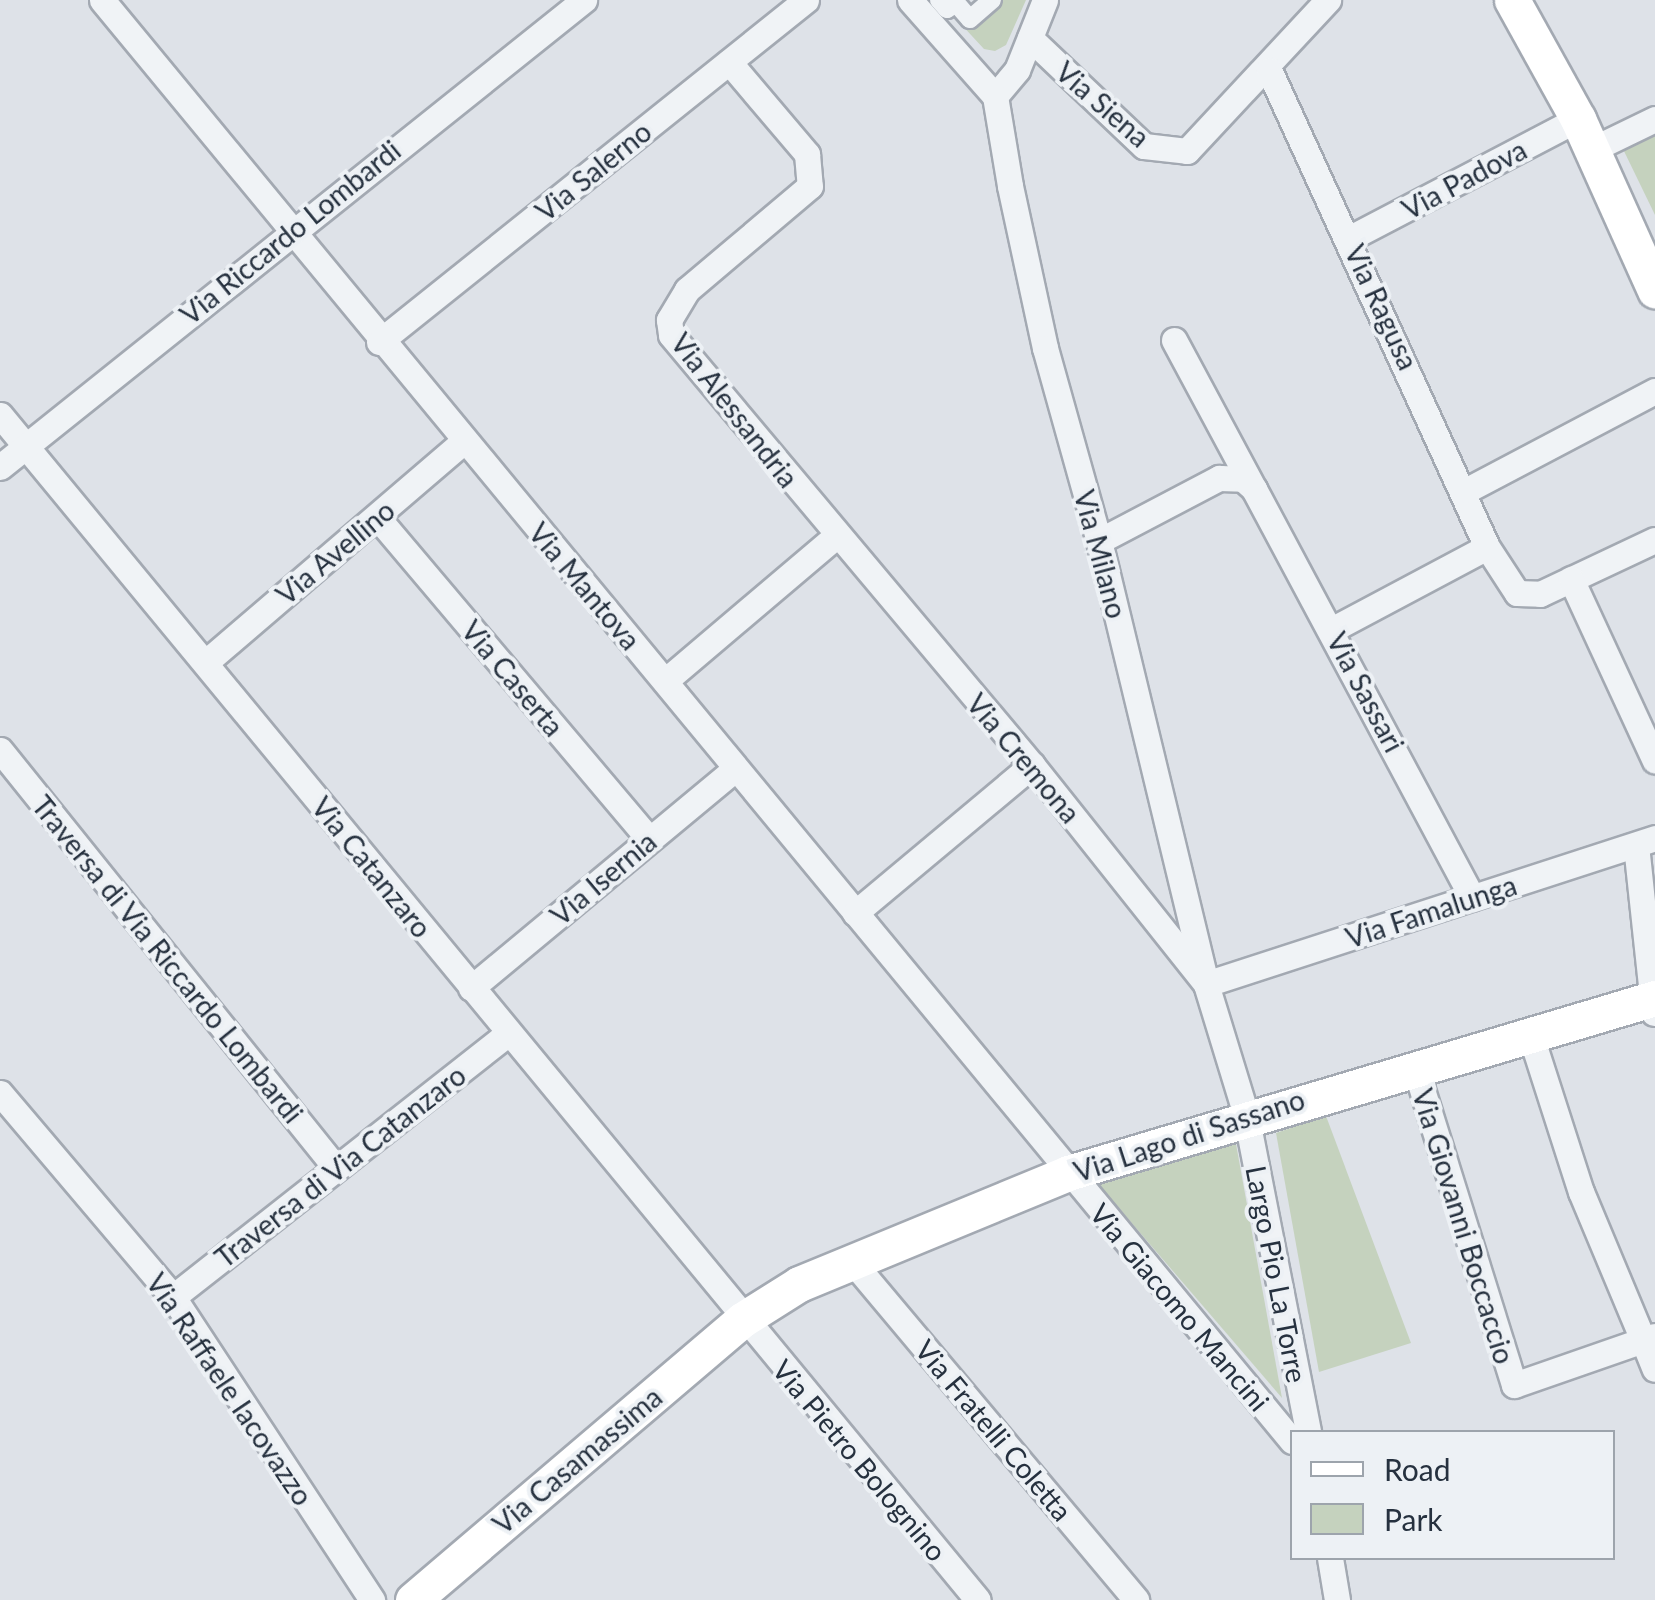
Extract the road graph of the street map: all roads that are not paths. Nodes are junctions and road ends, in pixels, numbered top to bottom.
1 (102, 0) edge
2 (584, 0) edge
3 (806, 0) edge
4 (910, 0) edge
5 (939, 0) edge
6 (992, 0) edge
7 (1045, 0) edge
8 (1328, 0) edge
9 (1512, 0) edge
10 (1030, 38) junction
11 (729, 62) junction
12 (1269, 70) junction
13 (996, 96) junction
14 (1655, 120) edge
15 (1584, 134) junction
16 (288, 232) junction
17 (1350, 238) junction
18 (1655, 290) edge
19 (1174, 340) dead end
20 (379, 342) junction
21 (1655, 392) edge
22 (0, 415) edge
23 (464, 442) junction
24 (25, 447) junction
25 (0, 468) edge
26 (1254, 488) junction
27 (1467, 490) junction
28 (377, 516) junction
29 (835, 537) junction
30 (1655, 540) edge
31 (1099, 541) junction
32 (1488, 547) junction
33 (1571, 580) junction
34 (1333, 629) junction
35 (206, 662) junction
36 (665, 681) junction
37 (0, 750) edge
38 (1655, 761) edge
39 (1032, 765) junction
40 (736, 768) junction
41 (648, 839) junction
42 (1645, 841) edge
43 (1472, 898) junction
44 (856, 914) junction
45 (1206, 984) junction
46 (471, 988) junction
47 (1653, 1004) edge
48 (1530, 1032) junction
49 (507, 1034) junction
50 (1414, 1067) junction
51 (0, 1094) edge
52 (1246, 1115) junction
53 (336, 1168) junction
54 (1068, 1172) junction
55 (851, 1260) junction
56 (173, 1297) junction
57 (742, 1320) junction
58 (1649, 1338) edge
59 (1655, 1369) edge
60 (1308, 1430) edge
61 (1290, 1439) edge
62 (1330, 1560) edge
63 (418, 1598) edge
64 (372, 1600) edge
65 (978, 1600) edge
66 (1136, 1600) edge
67 (1338, 1600) edge

1 - 16 street, Via Mantova
2 - 16 street, Via Riccardo Lombardi
3 - 11 street, Via Salerno
4 - 13 street
5 - 6 street
7 - 10 street
8 - 12 street, Via Siena
9 - 15 main road
10 - 12 street, Via Siena
10 - 13 street
11 - 20 street, Via Salerno
11 - 29 street, Via Alessandria
12 - 17 street, Via Ragusa
13 - 31 street, Via Milano
14 - 15 street, Via Padova
15 - 17 street, Via Padova
15 - 18 main road
16 - 20 street, Via Mantova
16 - 24 street, Via Riccardo Lombardi
17 - 27 street, Via Ragusa
19 - 26 street, Via Sassari
20 - 23 street, Via Mantova
21 - 27 street
22 - 24 street, Via Catanzaro
23 - 28 street, Via Avellino
23 - 36 street, Via Mantova
24 - 25 street, Via Riccardo Lombardi
24 - 35 street, Via Catanzaro
26 - 31 street
26 - 34 street, Via Sassari
27 - 32 street, Via Ragusa
28 - 35 street, Via Avellino
28 - 41 street, Via Caserta
29 - 36 street
29 - 39 street, Via Cremona
30 - 33 street
31 - 45 street, Via Milano
32 - 33 street, Via Ragusa
32 - 34 street
33 - 38 street
34 - 43 street, Via Sassari
35 - 46 street, Via Catanzaro
36 - 40 street, Via Mantova
37 - 53 street, Traversa di Via Riccardo Lombardi
39 - 44 street
39 - 45 street, Via Cremona
40 - 41 street, Via Isernia
40 - 44 street, Via Mantova
41 - 46 street, Via Isernia
42 - 43 street, Via Famalunga
42 - 47 street
43 - 45 street, Via Famalunga
44 - 54 street, Via Mantova
45 - 52 street, Via Milano
46 - 49 street, Via Catanzaro
47 - 48 main road, Via Lago di Sassano
48 - 50 main road, Via Lago di Sassano
48 - 58 street
49 - 53 street, Traversa di Via Catanzaro
49 - 57 street, Via Catanzaro
50 - 52 main road, Via Lago di Sassano
50 - 58 street, Via Giovanni Boccaccio
51 - 56 street, Via Raffaele Iacovazzo
52 - 54 main road, Via Lago di Sassano
52 - 60 street, Largo Pio La Torre
53 - 56 street, Traversa di Via Catanzaro
54 - 55 main road, Via Lago di Sassano
54 - 61 street, Via Giacomo Mancini
55 - 57 main road, Via Lago di Sassano
55 - 66 street, Via Fratelli Coletta
56 - 64 street, Via Raffaele Iacovazzo
57 - 63 main road, Via Casamassima
57 - 65 street, Via Pietro Bolognino
58 - 59 street
62 - 67 street

